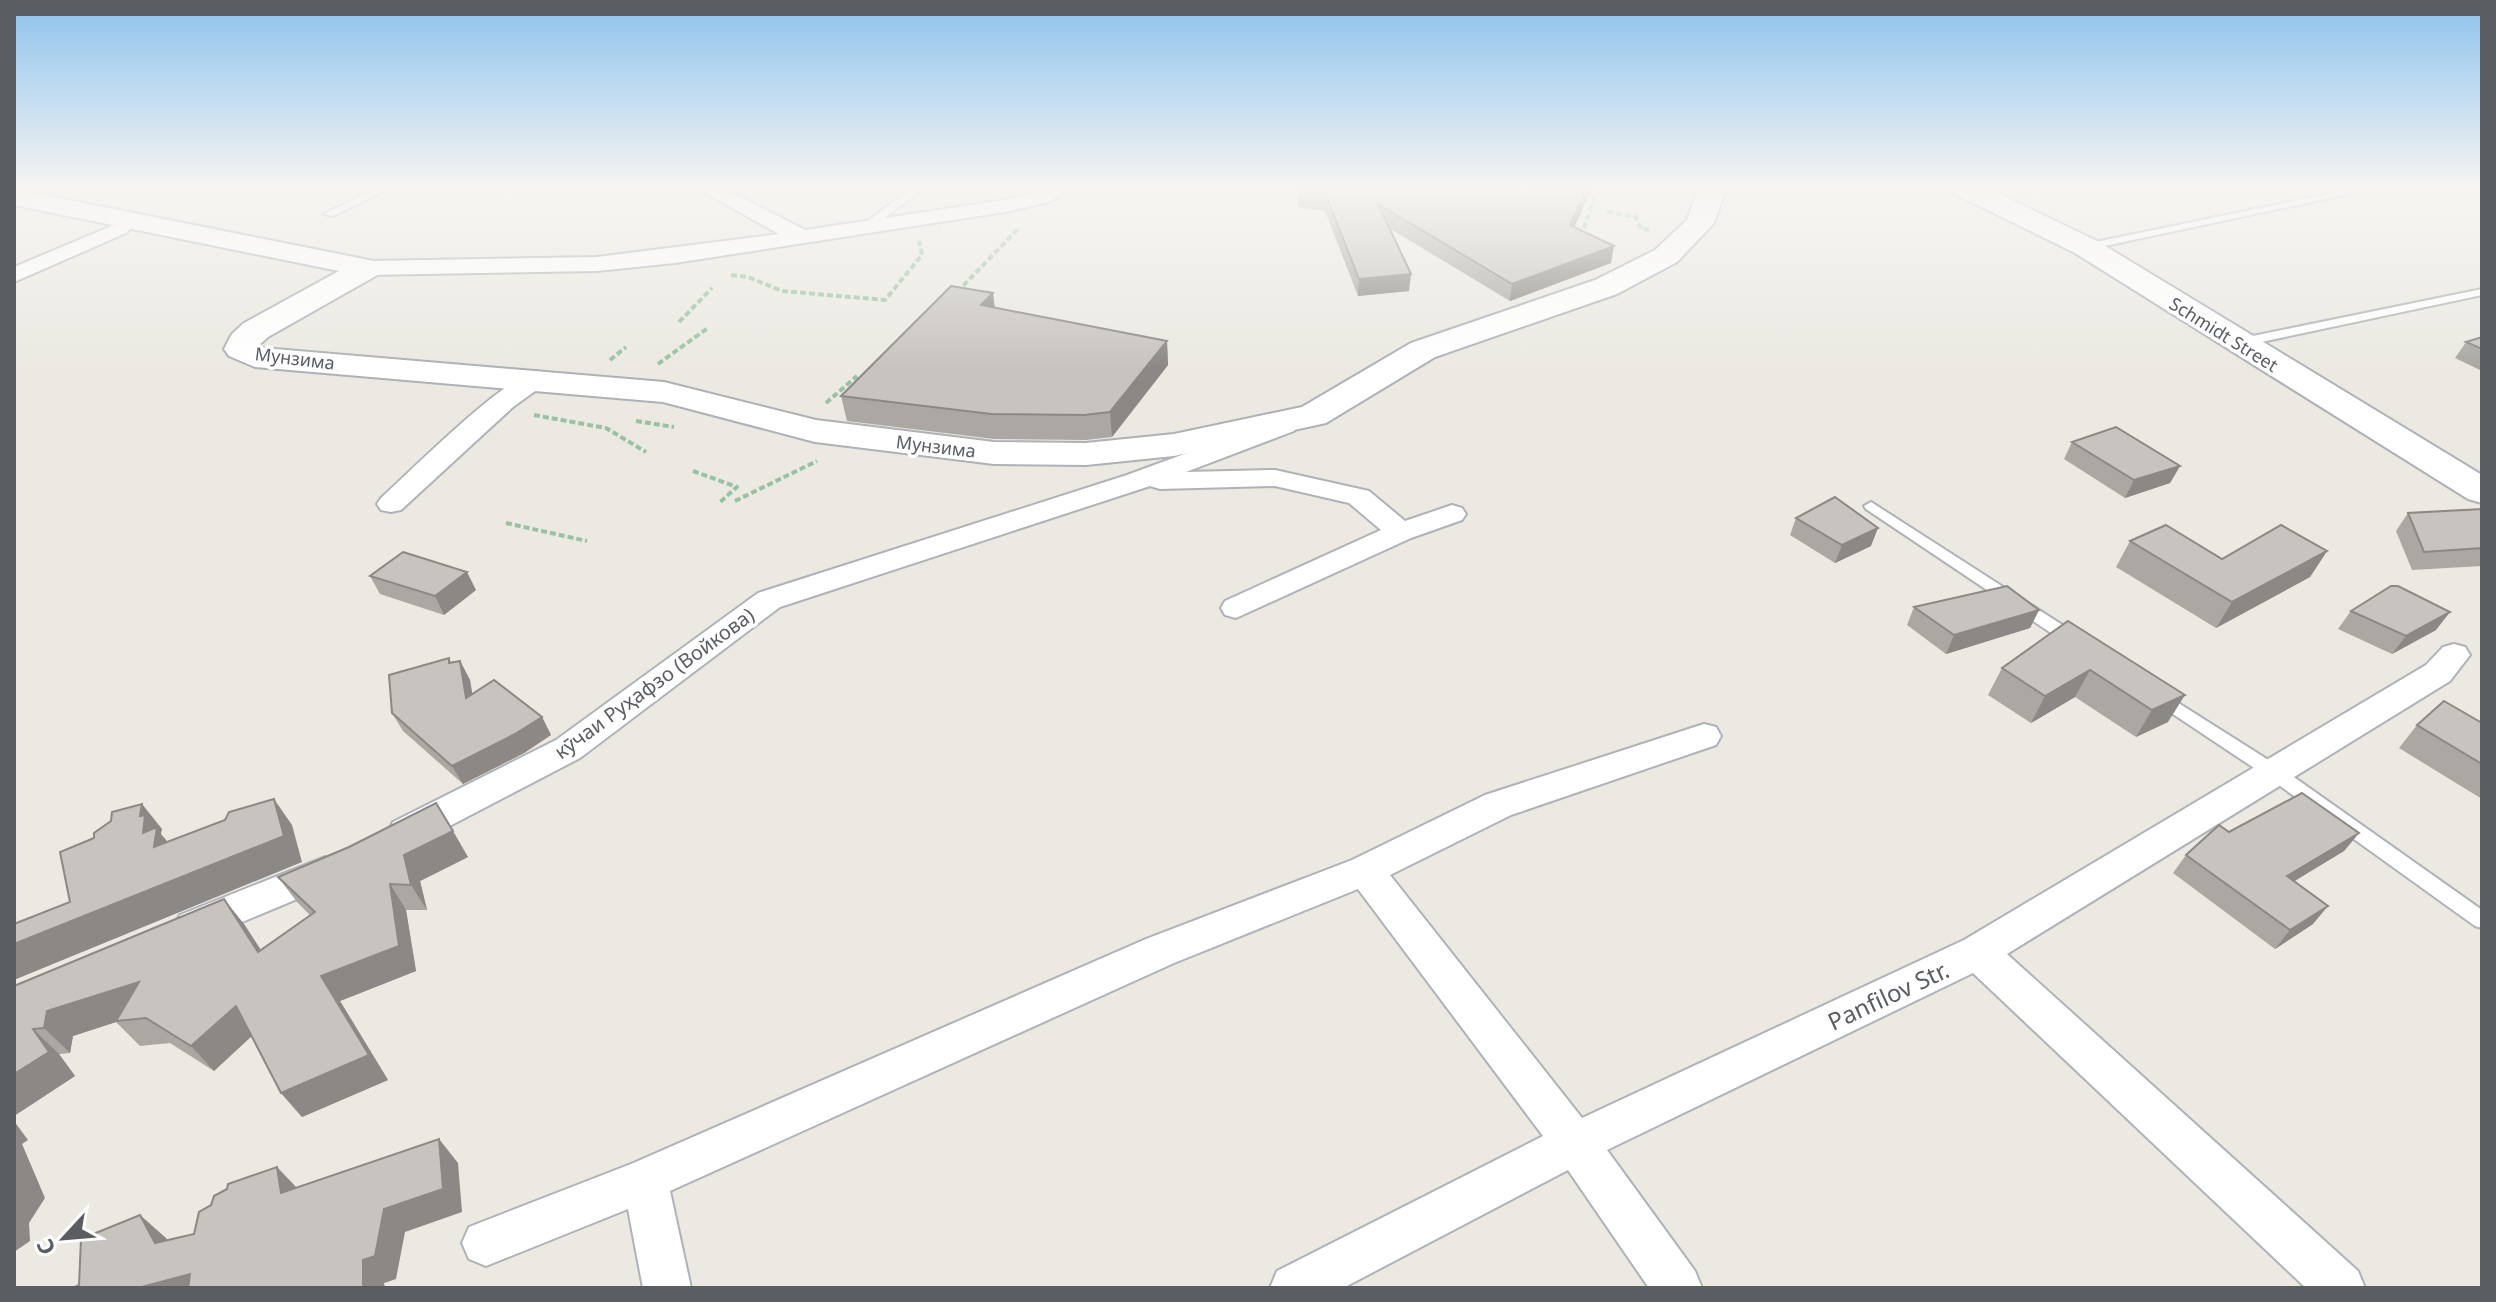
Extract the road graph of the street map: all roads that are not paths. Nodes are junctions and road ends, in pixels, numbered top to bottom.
1 (78, 247) edge
2 (262, 247) edge
3 (737, 247) edge
4 (1676, 247) edge
5 (2086, 247) edge
6 (368, 268) junction
7 (14, 275) edge
8 (2482, 292) edge
9 (2238, 343) junction
10 (536, 379) junction
11 (1313, 415) junction
12 (1137, 481) junction
13 (2482, 491) edge
14 (391, 504) dead end
15 (1871, 506) dead end
16 (1452, 514) dead end
17 (1401, 532) junction
18 (1236, 608) dead end
19 (2093, 653) edge
20 (2454, 655) dead end
21 (2145, 687) edge
22 (1704, 736) dead end
23 (2275, 773) junction
24 (1365, 870) junction
25 (2482, 920) edge
26 (166, 938) edge
27 (1978, 952) junction
28 (1575, 1143) junction
29 (645, 1180) junction
30 (486, 1243) dead end
31 (667, 1288) edge
32 (1294, 1288) edge
33 (1678, 1288) edge
34 (2341, 1288) edge

1 - 7 street
2 - 6 street
3 - 6 street
4 - 11 street, Мунзима
5 - 9 street, Schmidt Street
6 - 10 street, Мунзима
8 - 9 lane
9 - 13 street, Schmidt Street
10 - 11 street, Мунзима
10 - 14 street
11 - 12 street
12 - 17 street
12 - 26 street, кӯчаи Руҳафзо (Войкова)
15 - 19 lane
16 - 17 street
17 - 18 street
20 - 23 street, Panfilov Str.
21 - 23 lane
22 - 24 street
23 - 25 lane
23 - 27 street, Panfilov Str.
24 - 28 street
24 - 29 street
27 - 28 street, Panfilov Str.
27 - 34 street
28 - 32 street, Panfilov Str.
28 - 33 street
29 - 30 street
29 - 31 street

